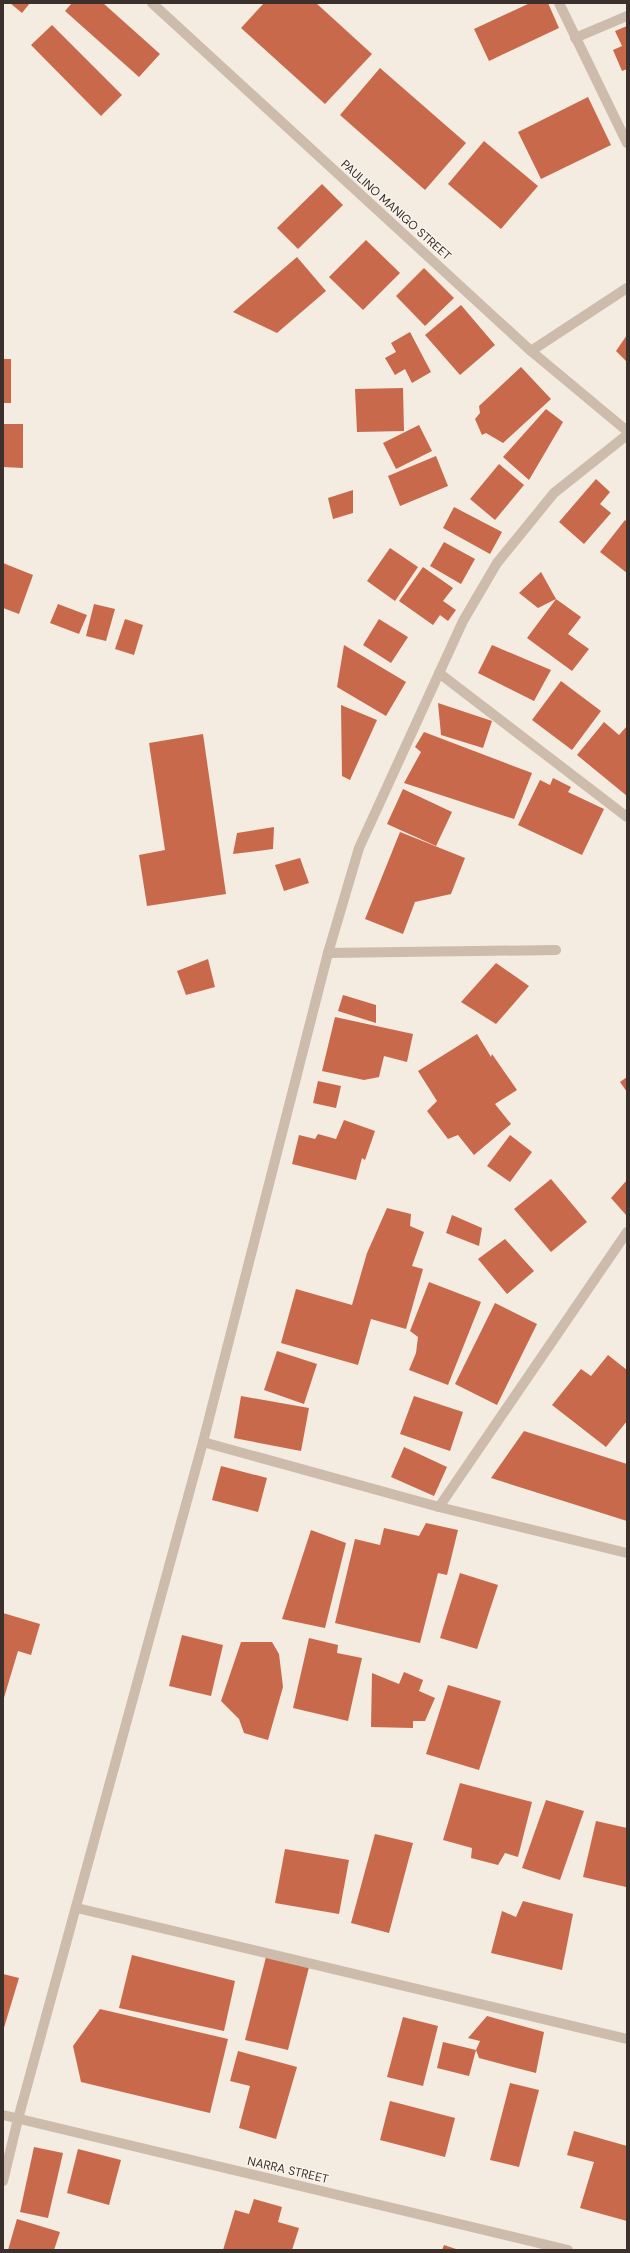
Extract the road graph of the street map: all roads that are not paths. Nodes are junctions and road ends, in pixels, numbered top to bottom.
1 (152, 3) edge
2 (559, 3) edge
3 (627, 16) edge
4 (575, 38) junction
5 (627, 143) edge
6 (627, 288) edge
7 (531, 350) junction
8 (627, 431) edge
9 (627, 435) edge
10 (439, 673) junction
11 (627, 817) edge
12 (556, 950) dead end
13 (328, 953) junction
14 (627, 1232) edge
15 (203, 1442) junction
16 (439, 1507) junction
17 (627, 1553) edge
18 (77, 1908) junction
19 (627, 2039) edge
20 (3, 2115) edge
21 (18, 2119) junction
22 (3, 2181) edge
23 (568, 2250) edge

1 - 7 street, PAULINO MANIGO STREET
2 - 4 street
3 - 4 street
4 - 5 street
6 - 7 street
7 - 8 street, PAULINO MANIGO STREET
9 - 10 street
10 - 11 street
10 - 13 street
12 - 13 street
13 - 15 street
14 - 16 street
15 - 16 street
15 - 18 street
16 - 17 street
18 - 19 street
18 - 21 street
20 - 21 street, NARRA STREET
21 - 22 street
21 - 23 street, NARRA STREET

